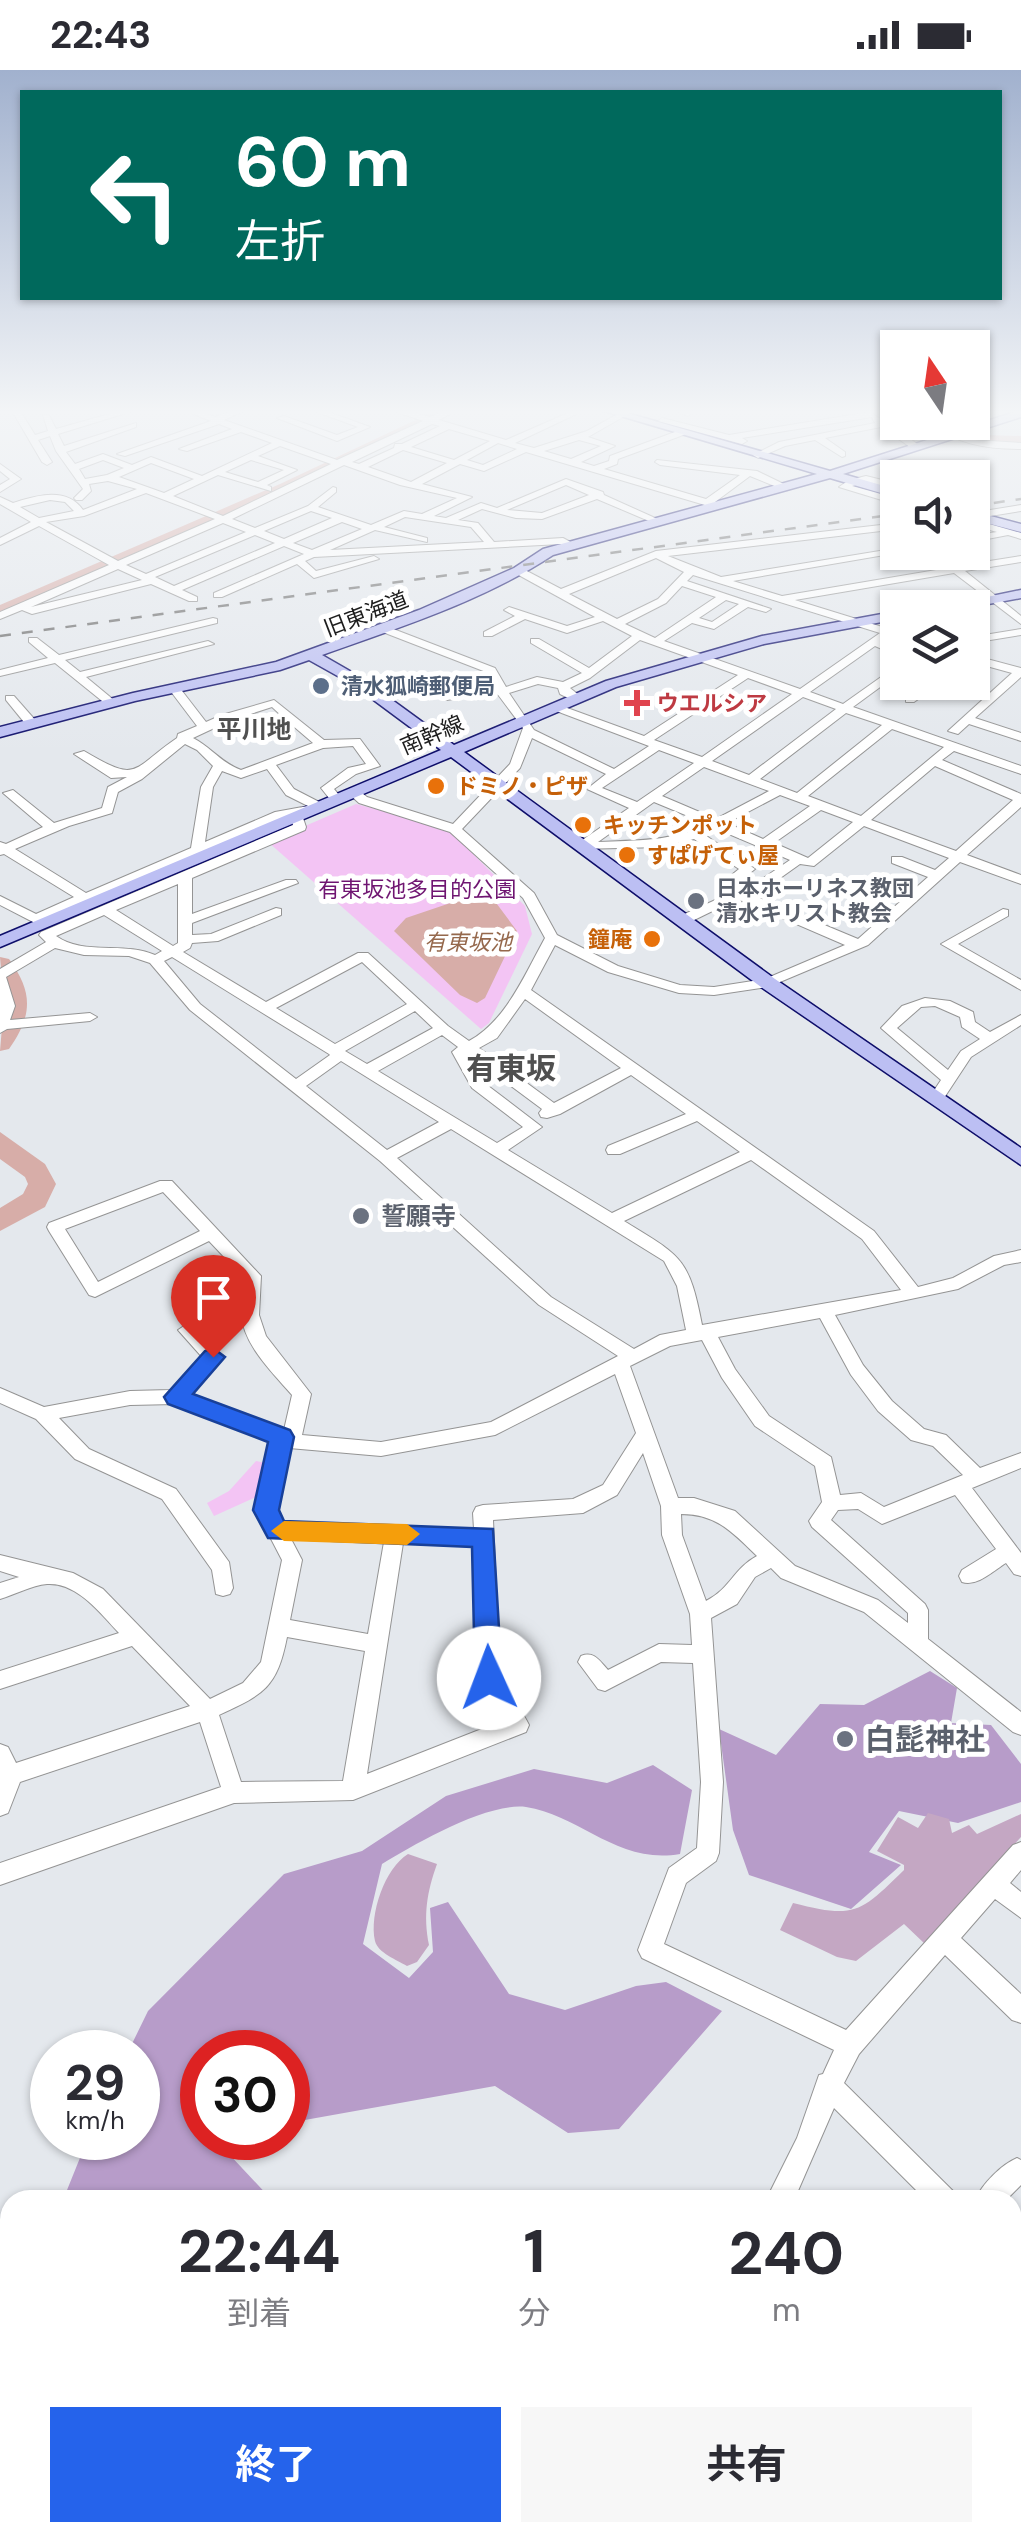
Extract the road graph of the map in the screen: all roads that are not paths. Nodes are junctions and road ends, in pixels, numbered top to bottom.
1 (34, 524) edge
2 (49, 524) edge
3 (212, 524) edge
4 (235, 524) edge
5 (272, 524) edge
6 (325, 524) edge
7 (360, 524) edge
8 (380, 524) edge
9 (469, 524) edge
10 (537, 524) edge
11 (649, 524) edge
12 (372, 528) junction
13 (880, 528) edge
14 (1018, 529) edge
15 (254, 532) junction
16 (990, 535) edge
17 (423, 540) dead end
18 (0, 542) edge
19 (284, 542) junction
20 (568, 544) junction
21 (492, 545) junction
22 (392, 550) junction
23 (313, 554) junction
24 (656, 554) junction
25 (880, 554) edge
26 (1021, 559) edge
27 (298, 560) junction
28 (112, 562) junction
29 (990, 564) edge
30 (949, 570) edge
31 (956, 570) edge
32 (519, 571) junction
33 (690, 571) junction
34 (150, 579) junction
35 (719, 580) junction
36 (680, 582) junction
37 (174, 590) junction
38 (561, 593) junction
39 (1021, 594) edge
40 (218, 595) dead end
41 (724, 596) junction
42 (193, 598) dead end
43 (780, 598) junction
44 (993, 598) junction
45 (990, 599) edge
46 (746, 603) junction
47 (20, 606) junction
48 (766, 609) dead end
49 (509, 610) dead end
50 (0, 616) edge
51 (524, 616) junction
52 (604, 617) junction
53 (880, 618) edge
54 (690, 619) junction
55 (212, 621) dead end
56 (1021, 621) edge
57 (854, 623) junction
58 (616, 624) junction
59 (384, 629) junction
60 (880, 630) edge
61 (1021, 632) edge
62 (488, 634) dead end
63 (640, 636) junction
64 (990, 637) edge
65 (880, 639) edge
66 (33, 640) dead end
67 (535, 642) dead end
68 (656, 642) junction
69 (874, 642) junction
70 (208, 644) dead end
71 (880, 644) edge
72 (311, 655) junction
73 (699, 656) junction
74 (58, 659) junction
75 (990, 663) edge
76 (1021, 672) edge
77 (0, 673) edge
78 (589, 674) junction
79 (747, 674) junction
80 (78, 676) junction
81 (880, 681) edge
82 (611, 684) junction
83 (175, 689) junction
84 (503, 689) junction
85 (570, 692) junction
86 (801, 692) junction
87 (10, 698) dead end
88 (447, 698) dead end
89 (111, 703) junction
90 (555, 707) junction
91 (844, 708) junction
92 (226, 717) junction
93 (294, 720) junction
94 (968, 720) junction
95 (32, 724) junction
96 (891, 724) junction
97 (202, 725) junction
98 (528, 726) junction
99 (0, 732) edge
100 (182, 736) junction
101 (1021, 737) edge
102 (954, 738) junction
103 (321, 744) junction
104 (650, 744) junction
105 (452, 751) junction
106 (80, 754) dead end
107 (933, 761) junction
108 (268, 762) junction
109 (701, 763) junction
110 (218, 766) junction
111 (144, 770) junction
112 (1021, 770) edge
113 (615, 774) junction
114 (750, 780) junction
115 (496, 782) junction
116 (778, 791) junction
117 (9, 792) dead end
118 (354, 793) junction
119 (654, 797) junction
120 (798, 798) junction
121 (337, 800) junction
122 (1021, 800) edge
123 (819, 806) junction
124 (637, 807) junction
125 (319, 808) junction
126 (297, 816) junction
127 (1002, 817) junction
128 (865, 823) junction
129 (717, 824) junction
130 (1021, 824) edge
131 (52, 828) junction
132 (455, 829) junction
133 (696, 835) junction
134 (764, 844) junction
135 (584, 846) junction
136 (1, 848) edge
137 (197, 850) junction
138 (959, 858) junction
139 (799, 859) junction
140 (897, 860) dead end
141 (938, 876) junction
142 (185, 877) junction
143 (1021, 880) edge
144 (291, 883) dead end
145 (745, 896) junction
146 (85, 898) junction
147 (0, 900) edge
148 (106, 912) junction
149 (276, 912) dead end
150 (1004, 913) dead end
151 (188, 920) junction
152 (683, 920) junction
153 (552, 938) junction
154 (186, 939) junction
155 (0, 942) edge
156 (53, 942) junction
157 (856, 944) junction
158 (172, 952) junction
159 (155, 960) junction
160 (0, 977) edge
161 (768, 983) junction
162 (1021, 986) edge
163 (523, 991) junction
164 (416, 1005) junction
165 (266, 1008) junction
166 (90, 1017) dead end
167 (1021, 1019) edge
168 (1, 1026) edge
169 (443, 1029) junction
170 (991, 1038) junction
171 (468, 1047) junction
172 (337, 1053) junction
173 (632, 1068) junction
174 (366, 1070) junction
175 (949, 1078) junction
176 (297, 1085) junction
177 (937, 1098) junction
178 (554, 1110) junction
179 (698, 1115) junction
180 (450, 1123) junction
181 (529, 1123) junction
182 (614, 1150) dead end
183 (496, 1151) junction
184 (752, 1153) junction
185 (386, 1157) junction
186 (1021, 1158) edge
187 (610, 1221) junction
188 (211, 1234) junction
189 (1021, 1256) edge
190 (914, 1294) junction
191 (824, 1310) junction
192 (187, 1330) dead end
193 (701, 1331) junction
194 (627, 1362) junction
195 (0, 1396) edge
196 (176, 1397) junction
197 (43, 1414) junction
198 (643, 1437) junction
199 (286, 1439) junction
200 (1021, 1460) edge
201 (968, 1481) junction
202 (832, 1504) junction
203 (672, 1506) junction
204 (277, 1531) junction
205 (395, 1534) junction
206 (484, 1537) junction
207 (770, 1559) junction
208 (1014, 1560) edge
209 (0, 1563) edge
210 (47, 1576) junction
211 (969, 1576) dead end
212 (223, 1588) dead end
213 (0, 1591) edge
214 (700, 1614) junction
215 (281, 1627) junction
216 (136, 1636) junction
217 (918, 1642) junction
218 (377, 1644) junction
219 (704, 1654) junction
220 (588, 1662) dead end
221 (0, 1680) edge
222 (206, 1710) junction
223 (1021, 1724) edge
224 (0, 1754) edge
225 (11, 1775) junction
226 (353, 1790) junction
227 (234, 1793) junction
228 (0, 1806) edge
229 (1021, 1853) edge
230 (0, 1874) edge
231 (994, 1884) junction
232 (1021, 1907) edge
233 (945, 1939) junction
234 (1021, 2010) edge
235 (850, 2045) junction
236 (828, 2084) junction
237 (1017, 2172) dead end
238 (786, 2190) edge
239 (934, 2190) edge
240 (998, 2190) edge

1 - 18 street
2 - 28 street
3 - 28 street
4 - 15 street
5 - 15 street
6 - 19 street
7 - 12 street
8 - 12 street
9 - 21 street
10 - 20 street
11 - 20 street, 旧東海道
12 - 17 street
12 - 23 street
13 - 24 street
14 - 16 street
15 - 19 street
15 - 34 street
19 - 23 street
19 - 37 street
20 - 21 street
20 - 32 street, 旧東海道
21 - 22 street
22 - 23 street
22 - 27 street
23 - 27 street
24 - 33 street
24 - 38 street
25 - 35 street
26 - 29 street
27 - 40 street
28 - 34 street
28 - 47 street
30 - 43 street
31 - 44 street
32 - 38 street
32 - 59 street, 旧東海道
33 - 35 street
33 - 36 street
34 - 37 street
34 - 47 street
35 - 43 street
36 - 41 street
36 - 58 street
37 - 42 street
38 - 52 street
39 - 44 street
41 - 46 street
41 - 54 street
43 - 57 street
44 - 45 street
44 - 56 street
46 - 48 street
46 - 54 street
47 - 50 street
49 - 51 street
51 - 52 street
51 - 62 street
52 - 58 street
53 - 57 street, 南幹線
54 - 68 street
55 - 74 street
57 - 60 street
57 - 73 street, 南幹線
58 - 63 street
59 - 72 street, 旧東海道
59 - 84 street
61 - 64 street
63 - 68 street
63 - 78 street
65 - 69 street
66 - 74 street
67 - 78 street
68 - 73 street
69 - 71 street
69 - 86 street
70 - 80 street
72 - 83 street, 旧東海道
72 - 105 street
73 - 79 street
73 - 82 street, 南幹線
74 - 77 street
74 - 80 street
75 - 76 street
76 - 94 street
78 - 82 street
78 - 85 street
79 - 86 street
79 - 104 street
80 - 89 street
81 - 91 street
82 - 85 street, 南幹線
83 - 89 street, 旧東海道
83 - 97 street
84 - 85 street
84 - 88 street
84 - 98 street
85 - 90 street, 南幹線
86 - 91 street
86 - 109 street
87 - 95 street
89 - 95 street, 旧東海道
90 - 98 street, 南幹線
90 - 104 street
91 - 96 street
91 - 114 street
92 - 93 street
92 - 93 street
92 - 97 street
93 - 103 street
94 - 101 street
94 - 102 street
95 - 99 street, 旧東海道
96 - 102 street
96 - 120 street
97 - 100 street
98 - 105 street, 南幹線
98 - 113 street
98 - 115 street
100 - 110 street
100 - 111 street
102 - 107 street
102 - 112 street
103 - 108 street
103 - 121 street
104 - 109 street
104 - 113 street
105 - 115 street
105 - 118 street, 南幹線
106 - 111 street
107 - 122 street
107 - 128 street
108 - 110 street
108 - 125 street
109 - 114 street
109 - 119 street
110 - 137 street
111 - 131 street
113 - 124 street
114 - 116 street
115 - 132 street
115 - 135 street
116 - 120 street
116 - 129 street
117 - 131 street
118 - 121 street, 南幹線
118 - 132 street
119 - 124 street
119 - 129 street
120 - 123 street
121 - 125 street, 南幹線
122 - 127 street
123 - 128 street
123 - 134 street
124 - 135 street
125 - 126 street, 南幹線
125 - 137 street
126 - 142 street
126 - 155 street, 南幹線
127 - 130 street
127 - 138 street
128 - 138 street
128 - 139 street
129 - 133 street
129 - 134 street
131 - 136 street
132 - 153 street
133 - 135 street
133 - 145 street
134 - 139 street
135 - 152 street
136 - 146 street
137 - 146 street
138 - 141 street
138 - 143 street
139 - 145 street
140 - 141 street
141 - 157 street
142 - 148 street
142 - 151 street
144 - 151 street
145 - 152 street
145 - 157 street
146 - 147 street
148 - 156 street
148 - 158 street
149 - 154 street
150 - 162 street
151 - 154 street
152 - 161 street
153 - 161 street
153 - 163 street
154 - 158 street
156 - 159 street
156 - 160 street
157 - 161 street
158 - 159 street
158 - 165 street
159 - 176 street
160 - 168 street
161 - 177 street
163 - 171 street
163 - 173 street
164 - 165 street
164 - 169 street
164 - 172 street
165 - 172 street
166 - 168 street
167 - 170 street
169 - 171 street
169 - 174 street
170 - 175 street
170 - 175 street
171 - 178 street
171 - 181 street
172 - 174 street
172 - 176 street
173 - 178 street
173 - 179 street
174 - 180 street
175 - 177 street
176 - 185 street
177 - 186 street
178 - 181 street
179 - 182 street
179 - 184 street
180 - 183 street
180 - 185 street
181 - 183 street
183 - 187 street
184 - 187 street
184 - 190 street
185 - 194 street
187 - 193 street
188 - 188 street
188 - 199 street
189 - 190 street
190 - 191 street
191 - 193 street
191 - 201 street
192 - 196 street
193 - 194 street
193 - 202 street
194 - 198 street
194 - 199 street
195 - 197 street
196 - 197 street
196 - 199 street
197 - 212 street
198 - 203 street
198 - 206 street
199 - 204 street
200 - 201 street
201 - 202 street
201 - 208 street
202 - 217 street
203 - 207 street
203 - 214 street
204 - 205 street
204 - 215 street
205 - 206 street
205 - 218 street
206 - 226 street
207 - 214 street
207 - 217 street
208 - 211 street
209 - 210 street
210 - 213 street
210 - 216 street
214 - 219 street
215 - 218 street
215 - 222 street
216 - 221 street
216 - 222 street
217 - 223 street
218 - 226 street
219 - 220 street
219 - 235 street
222 - 225 street
222 - 227 street
224 - 225 street
225 - 228 street
226 - 227 street
227 - 230 street
229 - 231 street
231 - 232 street
231 - 233 street
233 - 234 street
233 - 235 street
235 - 236 street
236 - 238 street
236 - 239 street
237 - 240 street

